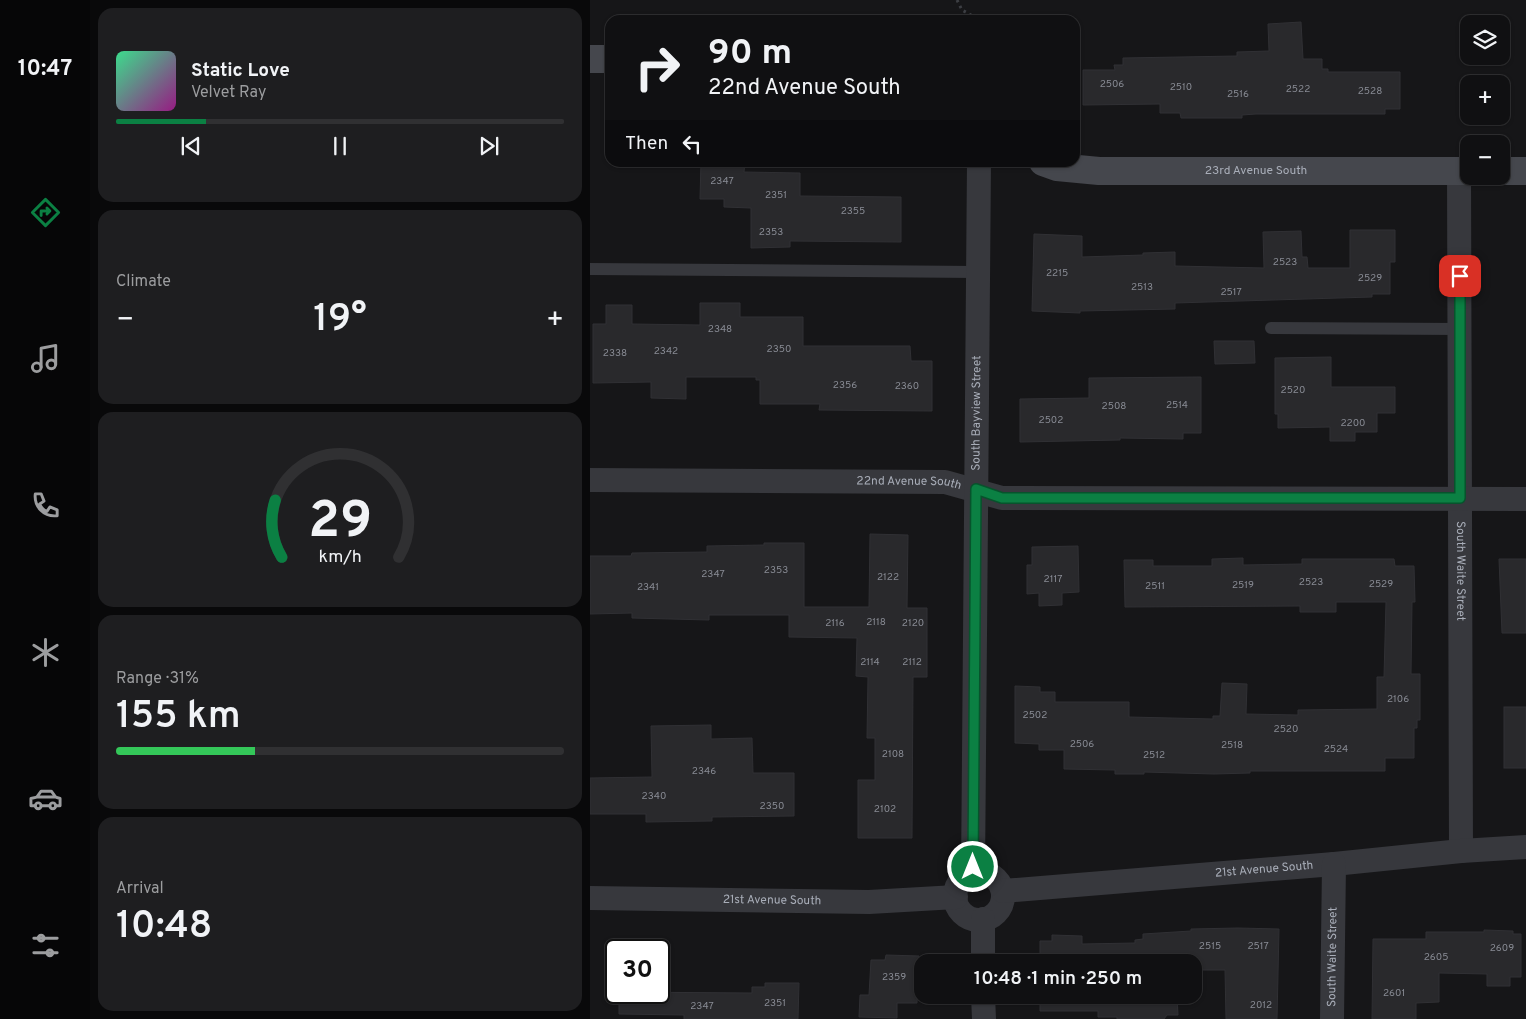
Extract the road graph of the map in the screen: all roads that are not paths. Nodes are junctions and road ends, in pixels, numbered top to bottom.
1 (590, 59) edge
2 (605, 59) edge
3 (979, 167) edge
4 (1057, 167) edge
5 (1460, 171) edge
6 (1510, 171) edge
7 (1526, 171) edge
8 (1464, 185) edge
9 (590, 269) edge
10 (977, 272) junction
11 (1271, 328) dead end
12 (1460, 330) junction
13 (590, 480) edge
14 (976, 489) junction
15 (1460, 498) junction
16 (1526, 499) edge
17 (1526, 848) edge
18 (1461, 851) junction
19 (1334, 864) junction
20 (973, 873) junction
21 (1003, 891) junction
22 (956, 897) junction
23 (590, 898) edge
24 (983, 919) junction
25 (983, 954) edge
26 (983, 1004) edge
27 (984, 1019) edge
28 (1332, 1019) edge

1 - 2 street
3 - 10 street, South Bayview Street
4 - 5 street, 23rd Avenue South
6 - 7 street
8 - 12 street, South Waite Street
9 - 10 lane
10 - 14 street, South Bayview Street
11 - 12 lane
12 - 15 street, South Waite Street
13 - 14 street, 22nd Avenue South
14 - 15 street, 22nd Avenue South
14 - 20 street, South Bayview Street
15 - 16 street, 22nd Avenue South
15 - 18 street, South Waite Street
17 - 18 street, 21st Avenue South
18 - 19 street, 21st Avenue South
19 - 21 street, 21st Avenue South
19 - 28 street, South Waite Street
20 - 21 street
20 - 22 street
21 - 24 street
22 - 23 street, 21st Avenue South
22 - 24 street
24 - 25 street
26 - 27 street

